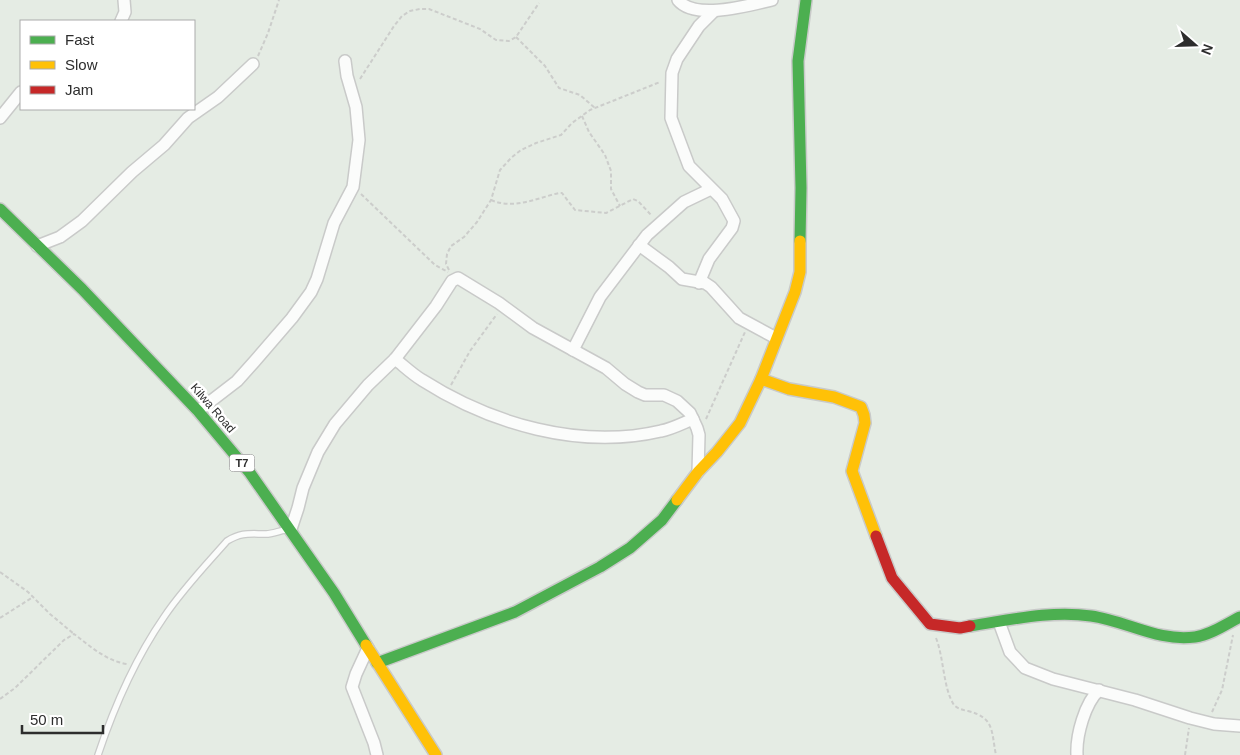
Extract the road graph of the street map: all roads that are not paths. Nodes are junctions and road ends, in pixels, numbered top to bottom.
1 (124, 0) edge
2 (678, 0) edge
3 (772, 0) edge
4 (806, 0) edge
5 (714, 11) junction
6 (121, 20) edge
7 (345, 61) dead end
8 (253, 64) road end
9 (20, 93) edge
10 (195, 108) edge
11 (184, 113) edge
12 (0, 118) edge
13 (711, 189) junction
14 (0, 209) edge
15 (639, 245) junction
16 (37, 246) junction
17 (699, 282) junction
18 (776, 338) junction
19 (573, 350) junction
20 (395, 359) junction
21 (761, 379) junction
22 (198, 411) junction
23 (693, 418) junction
24 (698, 472) junction
25 (291, 529) junction
26 (1239, 618) edge
27 (999, 622) junction
28 (368, 648) junction
29 (377, 663) junction
30 (1099, 690) junction
31 (1240, 726) edge
32 (98, 755) edge
33 (377, 755) edge
34 (436, 755) edge
35 (1077, 755) edge

1 - 6 street
2 - 5 street
3 - 5 street
4 - 18 main road
5 - 13 street
7 - 22 street
8 - 10 street
9 - 12 street
11 - 16 street
13 - 15 street
13 - 17 street
14 - 16 main road, Kilwa Road / T7
15 - 17 street
15 - 19 street
16 - 22 main road, Kilwa Road / T7
17 - 18 street
18 - 21 main road
19 - 20 street
19 - 23 street
20 - 23 street
20 - 25 street
21 - 24 main road
21 - 27 main road
22 - 25 main road, Kilwa Road / T7
23 - 24 street
24 - 29 main road
25 - 28 main road, Kilwa Road / T7
25 - 32 lane
26 - 27 main road
27 - 30 street
28 - 29 main road, Kilwa Road / T7
28 - 33 street
29 - 34 main road, Kilwa Road / T7
30 - 31 street
30 - 35 street

